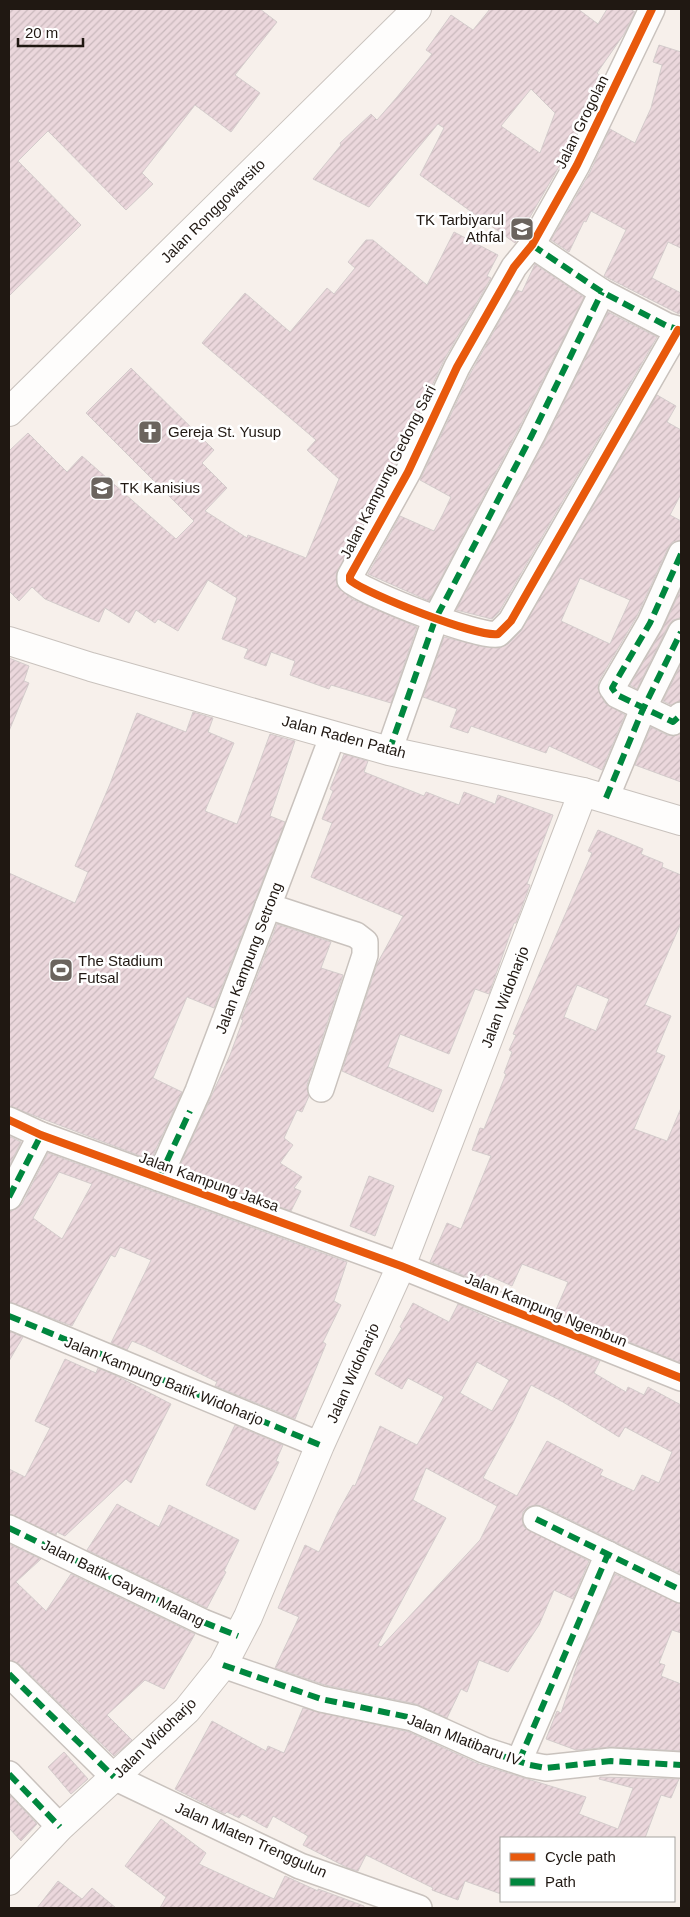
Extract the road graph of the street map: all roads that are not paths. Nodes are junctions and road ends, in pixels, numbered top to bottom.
1 (417, 9) edge
2 (652, 9) edge
3 (532, 246) junction
4 (602, 292) junction
5 (679, 330) edge
6 (9, 412) edge
7 (681, 554) edge
8 (435, 620) junction
9 (681, 632) edge
10 (9, 641) edge
11 (643, 709) junction
12 (681, 715) edge
13 (333, 735) junction
14 (389, 751) junction
15 (594, 795) junction
16 (681, 821) edge
17 (268, 906) junction
18 (321, 1089) dead end
19 (9, 1120) edge
20 (41, 1135) junction
21 (159, 1178) junction
22 (9, 1197) edge
23 (401, 1266) junction
24 (9, 1316) edge
25 (681, 1378) edge
26 (320, 1445) junction
27 (536, 1519) dead end
28 (9, 1528) edge
29 (608, 1554) junction
30 (681, 1590) edge
31 (238, 1636) junction
32 (223, 1665) junction
33 (9, 1674) edge
34 (519, 1761) junction
35 (681, 1765) edge
36 (9, 1774) edge
37 (114, 1777) junction
38 (60, 1827) junction
39 (9, 1881) edge
40 (419, 1908) edge

1 - 6 highway, Jalan Ronggowarsito
2 - 3 street, Jalan Grogolan
3 - 4 street
3 - 8 street, Jalan Kampung Gedong Sari
4 - 5 street
4 - 8 street
5 - 8 street, Jalan Kampung Gedong Sari
7 - 11 street
8 - 14 street
9 - 11 street
10 - 13 highway, Jalan Raden Patah
11 - 12 street
11 - 15 street
13 - 14 highway, Jalan Raden Patah
13 - 17 street, Jalan Kampung Setrong
14 - 15 highway, Jalan Raden Patah
15 - 16 highway, Jalan Raden Patah
15 - 23 highway, Jalan Widoharjo
17 - 18 street
17 - 21 street, Jalan Kampung Setrong
19 - 20 street, Jalan Kampung Jaksa
20 - 21 street, Jalan Kampung Jaksa
20 - 22 street
21 - 23 street, Jalan Kampung Jaksa
23 - 25 street, Jalan Kampung Ngembun
23 - 26 highway, Jalan Widoharjo
24 - 26 street, Jalan Kampung Batik Widoharjo
26 - 31 highway, Jalan Widoharjo
27 - 29 street
28 - 31 street, Jalan Batik Gayam Malang
29 - 30 street
29 - 34 street
31 - 32 highway, Jalan Widoharjo
32 - 34 street, Jalan Mlatibaru IV
32 - 37 highway, Jalan Widoharjo
33 - 37 street, Jalan Mlaten Trenggulun
34 - 35 street, Jalan Mlatibaru IV
36 - 38 street
37 - 38 highway, Jalan Widoharjo
37 - 40 street, Jalan Mlaten Trenggulun
38 - 39 highway, Jalan Widoharjo

